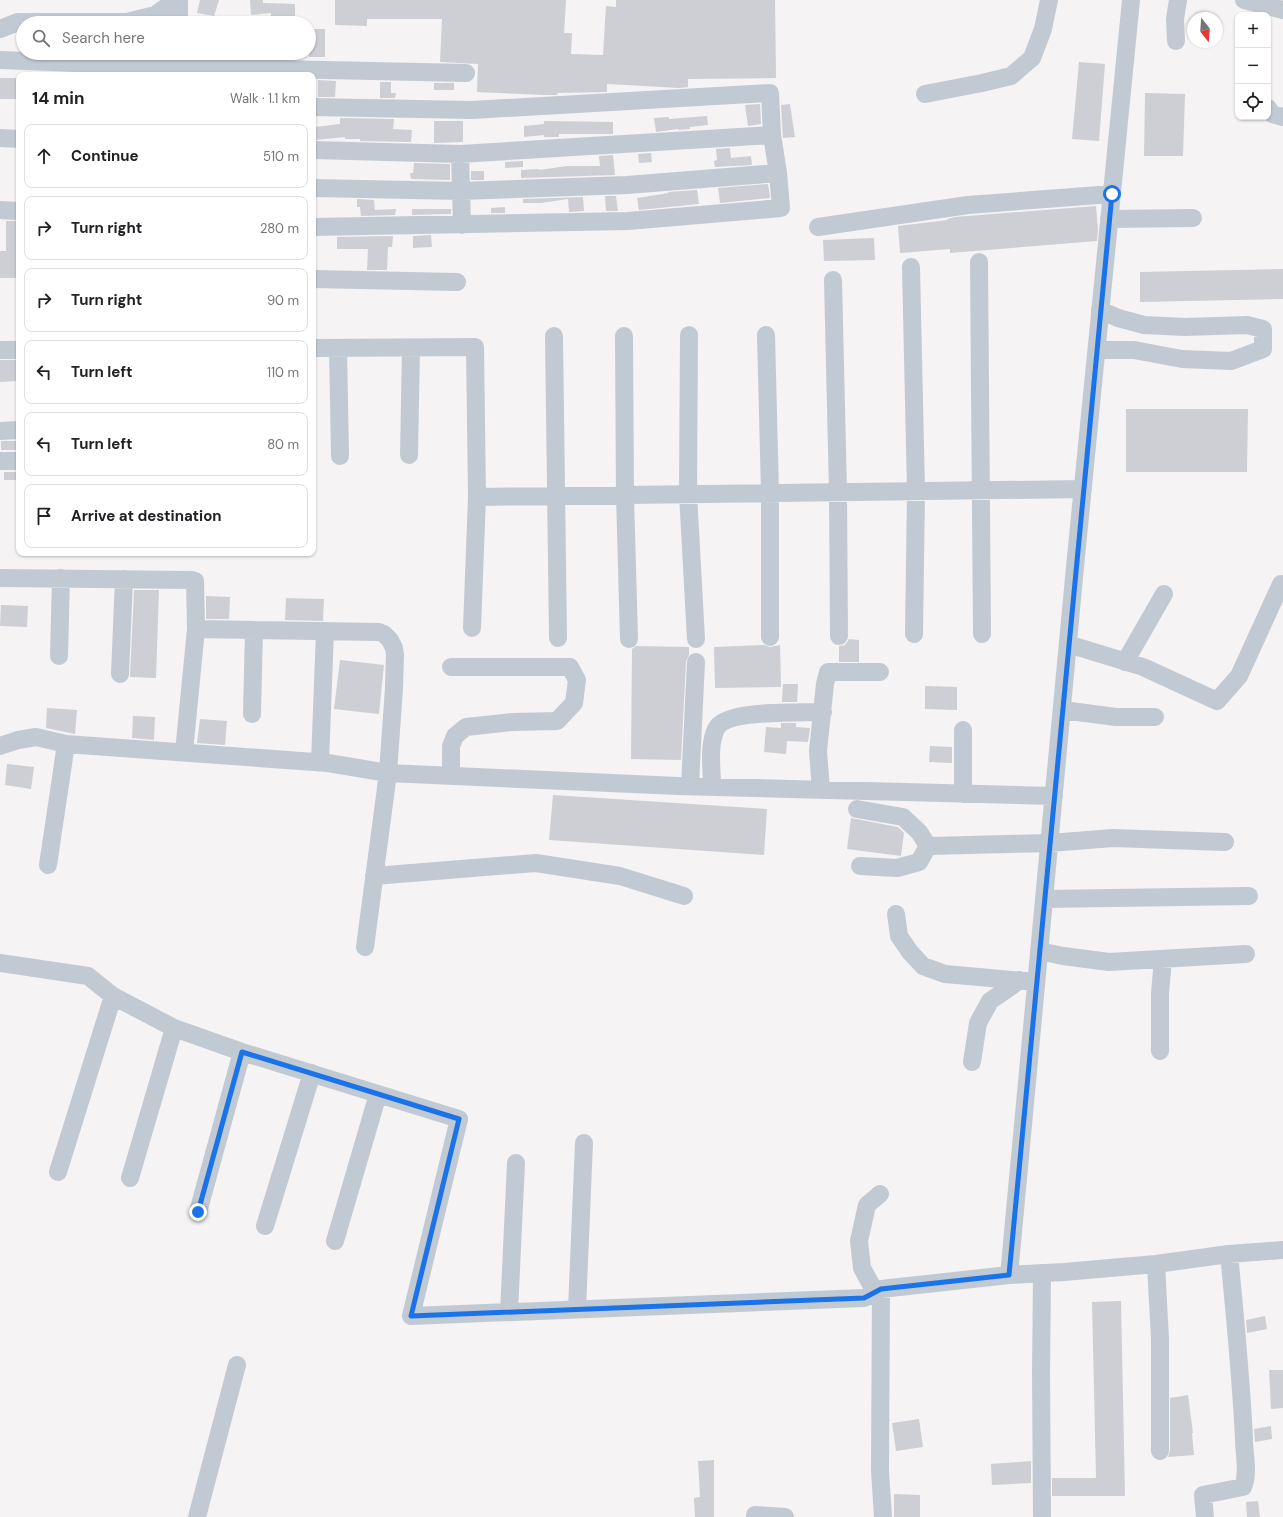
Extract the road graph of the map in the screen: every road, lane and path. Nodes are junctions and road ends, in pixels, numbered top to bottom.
1 (176, 0) edge
2 (179, 0) edge
3 (1049, 0) edge
4 (1131, 0) edge
5 (1178, 0) edge
6 (1244, 0) edge
7 (1271, 10) edge
8 (151, 16) edge
9 (178, 16) edge
10 (16, 23) edge
11 (0, 29) edge
12 (1176, 41) dead end
13 (0, 60) edge
14 (177, 65) edge
15 (311, 72) edge
16 (316, 72) edge
17 (466, 73) dead end
18 (925, 94) dead end
19 (316, 107) edge
20 (1271, 112) edge
21 (1283, 117) edge
22 (772, 135) junction
23 (0, 138) edge
24 (16, 139) edge
25 (316, 150) edge
26 (460, 154) junction
27 (778, 173) junction
28 (316, 188) edge
29 (461, 191) junction
30 (1112, 194) junction
31 (0, 210) edge
32 (16, 211) edge
33 (1193, 218) dead end
34 (1109, 219) junction
35 (462, 225) junction
36 (316, 227) edge
37 (818, 227) dead end
38 (979, 262) dead end
39 (911, 267) dead end
40 (316, 279) edge
41 (833, 280) dead end
42 (457, 282) dead end
43 (1100, 310) junction
44 (689, 335) dead end
45 (766, 335) dead end
46 (554, 336) dead end
47 (624, 336) dead end
48 (316, 348) edge
49 (338, 348) junction
50 (411, 348) junction
51 (0, 350) edge
52 (16, 350) edge
53 (1097, 350) junction
54 (16, 430) edge
55 (0, 431) edge
56 (409, 455) dead end
57 (340, 456) dead end
58 (0, 461) edge
59 (16, 461) edge
60 (1083, 488) junction
61 (980, 490) junction
62 (916, 491) junction
63 (838, 492) junction
64 (770, 493) junction
65 (688, 494) junction
66 (625, 495) junction
67 (556, 496) junction
68 (477, 497) junction
69 (0, 578) edge
70 (61, 578) junction
71 (124, 579) junction
72 (1281, 584) dead end
73 (1164, 594) dead end
74 (472, 628) dead end
75 (196, 630) junction
76 (254, 630) junction
77 (325, 631) junction
78 (914, 634) dead end
79 (982, 634) dead end
80 (838, 636) dead end
81 (770, 637) dead end
82 (558, 638) dead end
83 (629, 639) dead end
84 (696, 639) dead end
85 (1068, 644) junction
86 (59, 656) dead end
87 (696, 662) dead end
88 (1125, 662) junction
89 (451, 667) dead end
90 (880, 672) dead end
91 (120, 674) dead end
92 (1062, 710) junction
93 (823, 712) junction
94 (252, 714) dead end
95 (1155, 717) dead end
96 (963, 730) dead end
97 (66, 744) junction
98 (0, 746) edge
99 (184, 752) junction
100 (320, 762) junction
101 (388, 773) junction
102 (451, 776) junction
103 (690, 786) junction
104 (712, 787) junction
105 (821, 790) junction
106 (963, 794) junction
107 (1054, 796) junction
108 (857, 809) dead end
109 (1225, 842) dead end
110 (1050, 843) junction
111 (928, 846) junction
112 (48, 865) dead end
113 (860, 866) dead end
114 (374, 876) junction
115 (684, 896) dead end
116 (1249, 896) dead end
117 (1044, 899) junction
118 (896, 914) dead end
119 (365, 947) dead end
120 (1039, 951) junction
121 (1246, 954) dead end
122 (1163, 959) junction
123 (0, 963) edge
124 (1028, 981) junction
125 (113, 996) junction
126 (174, 1028) junction
127 (1160, 1051) dead end
128 (242, 1052) junction
129 (972, 1062) dead end
130 (312, 1073) junction
131 (378, 1094) junction
132 (584, 1143) dead end
133 (516, 1163) dead end
134 (58, 1172) dead end
135 (130, 1178) dead end
136 (880, 1194) dead end
137 (198, 1212) dead end
138 (265, 1226) dead end
139 (335, 1241) dead end
140 (1283, 1250) edge
141 (1229, 1254) junction
142 (1156, 1264) junction
143 (1042, 1273) junction
144 (1009, 1275) junction
145 (878, 1291) junction
146 (577, 1309) junction
147 (509, 1312) junction
148 (237, 1365) dead end
149 (1160, 1451) dead end
150 (755, 1516) dead end
151 (197, 1517) edge
152 (785, 1517) edge
153 (883, 1517) edge
154 (1042, 1517) edge
155 (1205, 1517) edge

1 - 8 street
2 - 9 street
3 - 18 street
4 - 30 street
5 - 12 street
6 - 7 street
10 - 11 street
13 - 14 street
14 - 15 street
16 - 17 street
19 - 22 street
20 - 21 street
22 - 26 street
22 - 27 street
23 - 24 street
25 - 26 street
26 - 29 street
27 - 29 street
27 - 35 street
28 - 29 street
29 - 35 street
30 - 34 street
30 - 37 street
31 - 32 street
33 - 34 street
34 - 43 street
35 - 36 street
38 - 61 street
39 - 62 street
40 - 42 street
41 - 63 street
43 - 53 street
43 - 53 street
44 - 65 street
45 - 64 street
46 - 67 street
47 - 66 street
48 - 49 street
49 - 50 street
49 - 57 street
50 - 56 street
50 - 68 street
51 - 52 street
53 - 60 street
54 - 55 street
58 - 59 street
60 - 61 street
60 - 85 street
61 - 62 street
61 - 79 street
62 - 63 street
62 - 78 street
63 - 64 street
63 - 80 street
64 - 65 street
64 - 81 street
65 - 66 street
65 - 84 street
66 - 67 street
66 - 83 street
67 - 68 street
67 - 82 street
68 - 74 street
69 - 70 street
70 - 71 street
70 - 86 street
71 - 75 street
71 - 91 street
72 - 88 street
73 - 88 street
75 - 76 street
75 - 99 street
76 - 77 street
76 - 94 street
77 - 100 street
77 - 101 street
85 - 88 street
85 - 92 street
87 - 103 street
89 - 102 street
90 - 93 street
92 - 95 street
92 - 107 street
93 - 104 street
93 - 105 street
96 - 106 street
97 - 98 street
97 - 99 street
97 - 112 street
99 - 100 street
100 - 101 street
101 - 102 street
101 - 114 street
102 - 103 street
103 - 104 street
104 - 105 street
105 - 106 street
106 - 107 street
107 - 110 street
108 - 111 street
109 - 110 street
110 - 111 street
110 - 117 street
111 - 113 street
114 - 115 street
114 - 119 street
116 - 117 street
117 - 120 street
118 - 124 street
120 - 122 street
120 - 124 street
121 - 122 street
122 - 127 street
123 - 125 street
124 - 129 street
124 - 144 street
125 - 126 street
125 - 134 street
126 - 128 street
126 - 135 street
128 - 130 street
128 - 137 street
130 - 131 street
130 - 138 street
131 - 139 street
131 - 147 street
132 - 146 street
133 - 147 street
136 - 145 street
140 - 141 street
141 - 142 street
141 - 155 street
142 - 143 street
142 - 149 street
143 - 144 street
143 - 154 street
144 - 145 street
145 - 146 street
145 - 153 street
146 - 147 street
148 - 151 street
150 - 152 street

